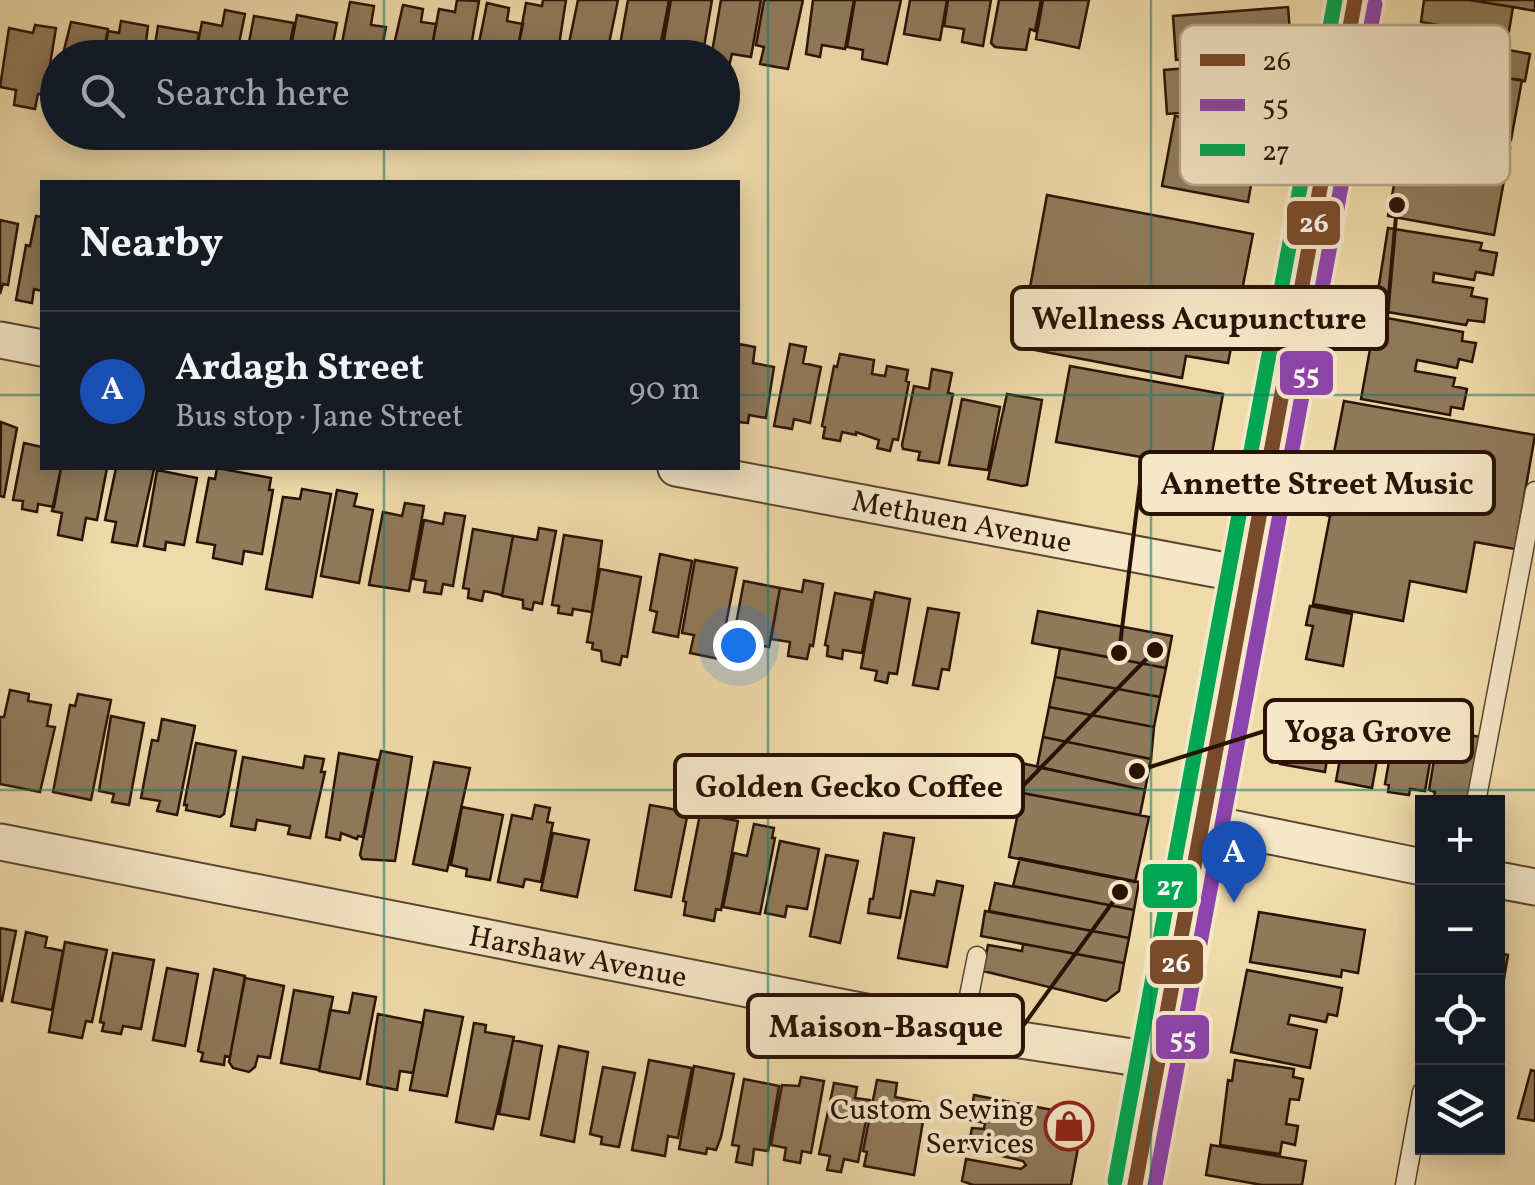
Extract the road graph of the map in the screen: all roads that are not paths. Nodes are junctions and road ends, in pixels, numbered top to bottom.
1 (1355, 0) edge
2 (1350, 25) edge
3 (1321, 185) edge
4 (0, 340) edge
5 (40, 348) edge
6 (687, 470) edge
7 (1535, 490) edge
8 (1248, 575) junction
9 (1477, 795) edge
10 (1202, 822) junction
11 (0, 842) edge
12 (1415, 865) edge
13 (1505, 881) edge
14 (1535, 887) edge
15 (978, 956) dead end
16 (962, 1031) junction
17 (1158, 1061) junction
18 (1415, 1133) edge
19 (1134, 1185) edge
20 (1406, 1185) edge

1 - 2 main road
3 - 8 main road
4 - 5 street
6 - 8 street, Methuen Avenue
7 - 9 lane
8 - 10 main road
10 - 12 street
10 - 17 main road
11 - 16 street, Harshaw Avenue
13 - 14 street
15 - 16 lane
16 - 17 street, Harshaw Avenue
17 - 19 main road
18 - 20 lane

